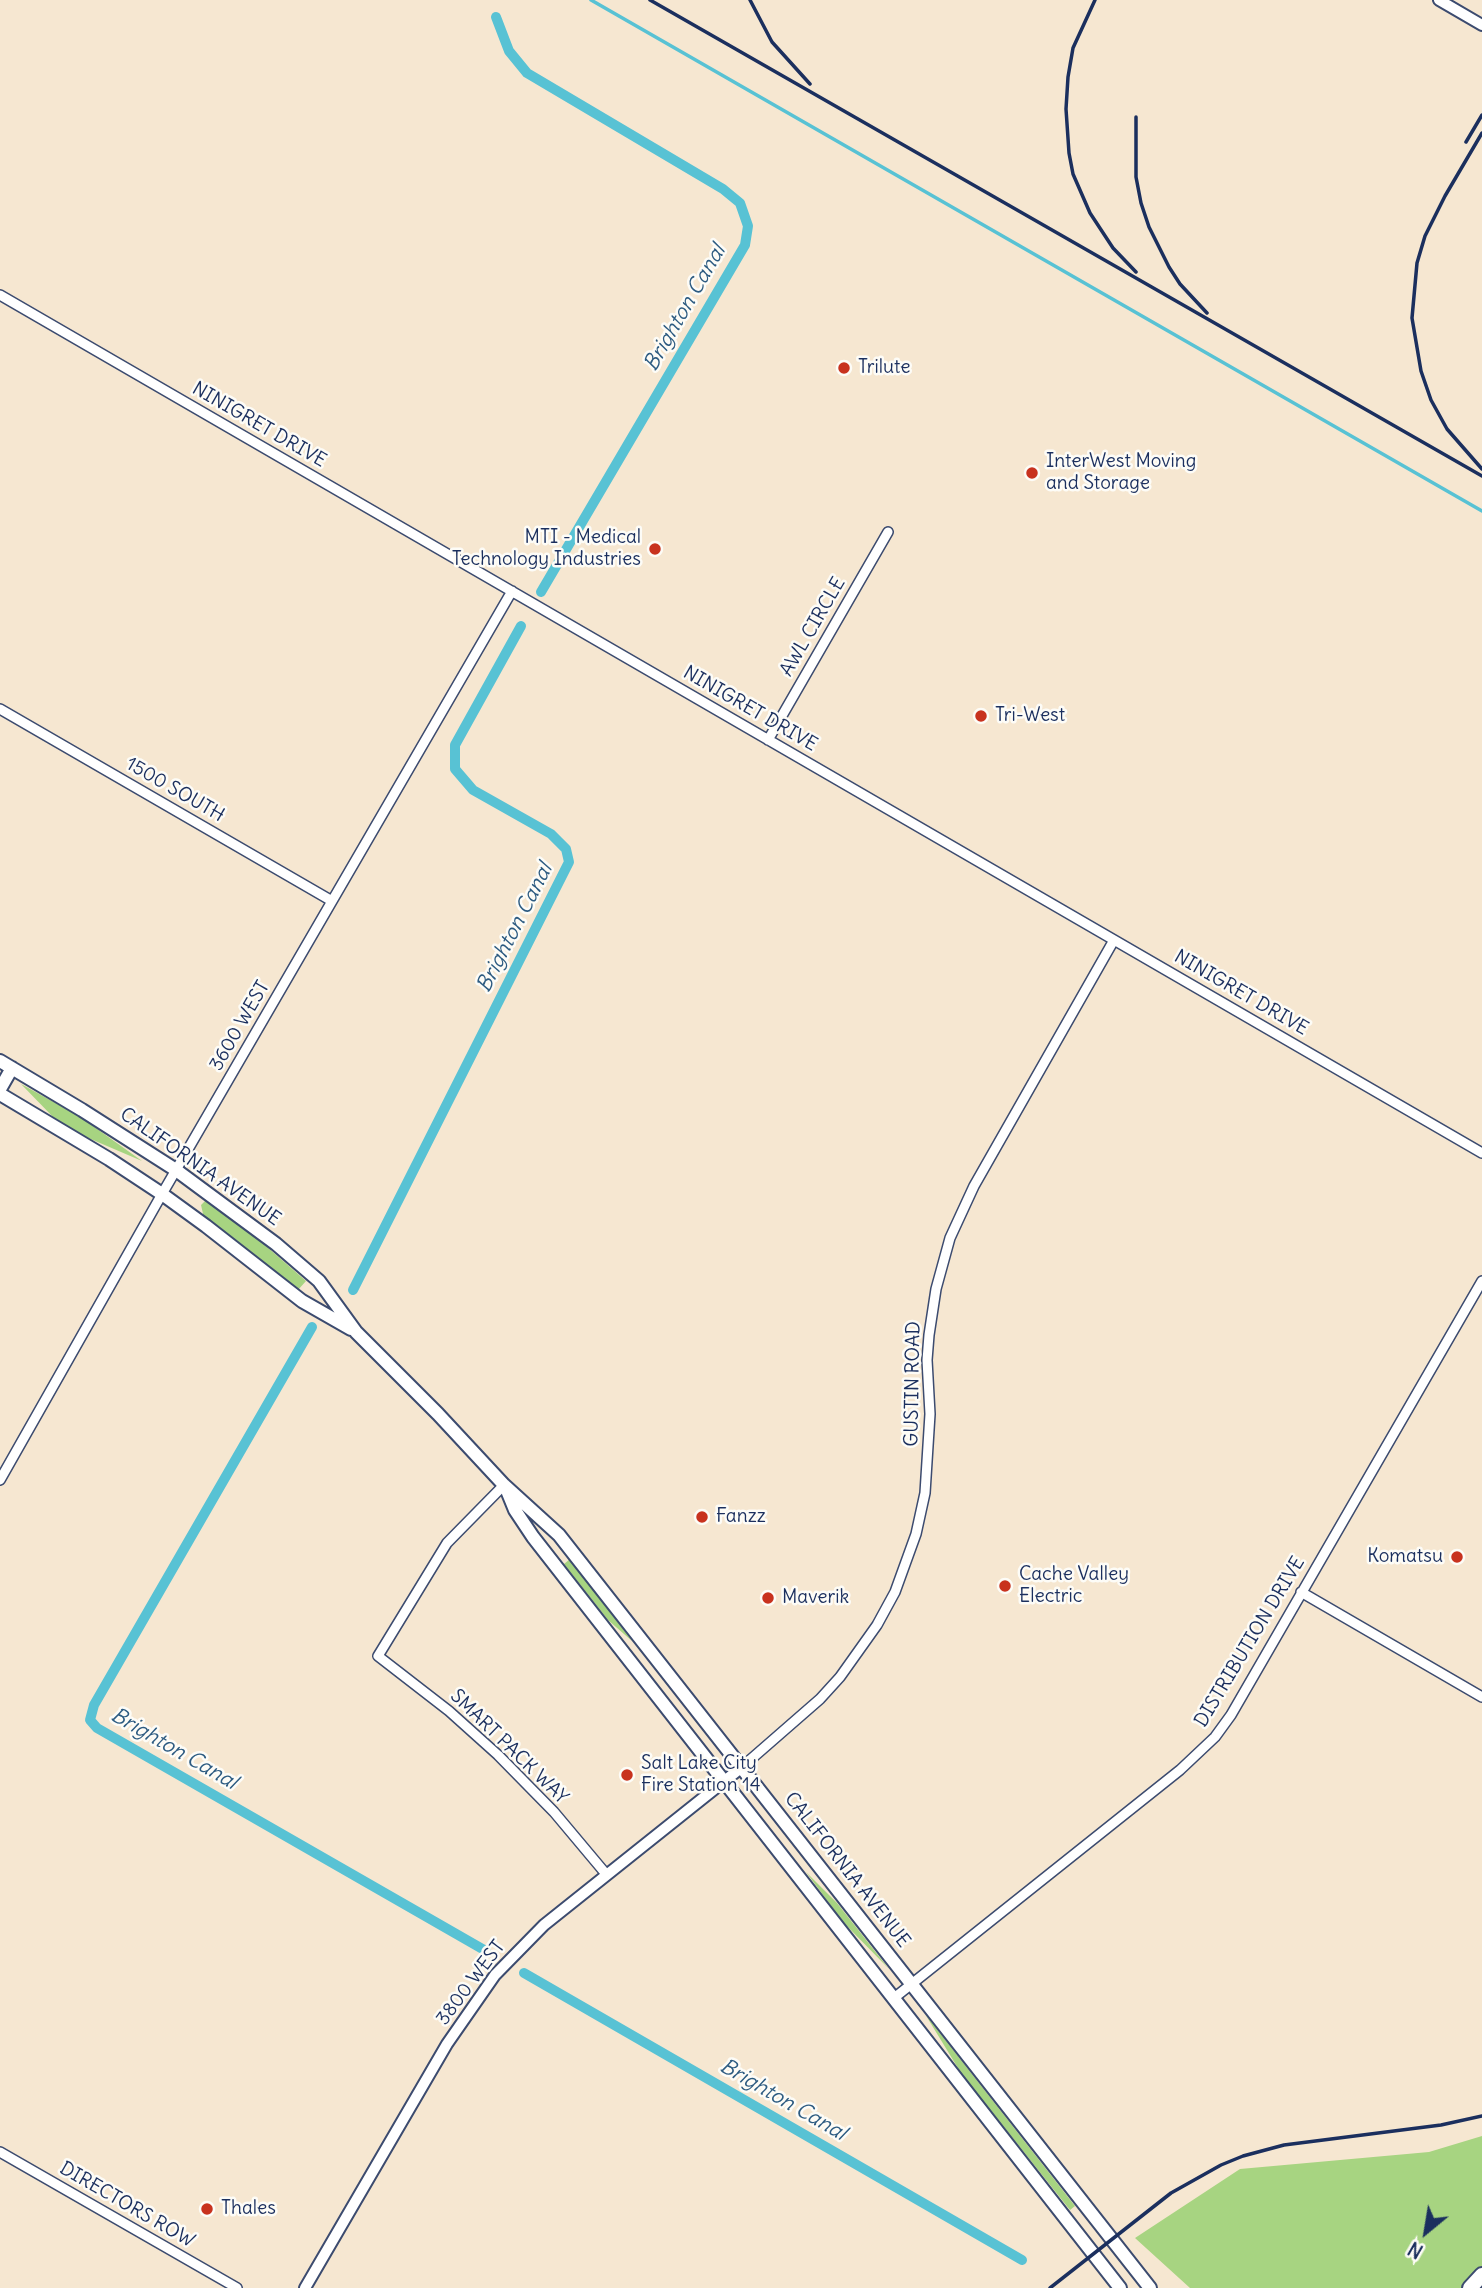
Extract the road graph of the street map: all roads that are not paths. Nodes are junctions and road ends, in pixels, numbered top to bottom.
1 (1439, 0) edge
2 (1482, 25) edge
3 (0, 295) edge
4 (888, 532) dead end
5 (512, 592) junction
6 (0, 709) edge
7 (768, 740) junction
8 (332, 901) junction
9 (1114, 940) junction
10 (0, 1061) edge
11 (12, 1068) junction
12 (0, 1089) edge
13 (0, 1094) edge
14 (1482, 1153) edge
15 (176, 1170) junction
16 (162, 1194) junction
17 (1482, 1281) edge
18 (356, 1332) junction
19 (0, 1480) edge
20 (504, 1485) junction
21 (1301, 1592) junction
22 (1482, 1697) edge
23 (742, 1767) junction
24 (724, 1781) junction
25 (606, 1874) junction
26 (912, 1985) junction
27 (894, 1998) junction
28 (0, 2152) edge
29 (1482, 2275) edge
30 (237, 2288) edge
31 (305, 2288) edge
32 (1120, 2288) edge
33 (1150, 2288) edge
34 (1471, 2288) edge

1 - 2 street
3 - 5 street, NINIGRET DRIVE
4 - 7 street, AWL CIRCLE
5 - 7 street, NINIGRET DRIVE
5 - 8 street, 3600 WEST
6 - 8 street, 1500 SOUTH
7 - 9 street, NINIGRET DRIVE
8 - 15 street, 3600 WEST
9 - 14 street, NINIGRET DRIVE
9 - 23 street, GUSTIN ROAD
10 - 11 main road, CALIFORNIA AVENUE
11 - 12 main road
11 - 15 main road, CALIFORNIA AVENUE
13 - 16 main road, CALIFORNIA AVENUE
15 - 16 street, 3600 WEST
15 - 18 main road, CALIFORNIA AVENUE
16 - 18 main road, CALIFORNIA AVENUE
16 - 19 street, 3600 WEST
17 - 21 street, DISTRIBUTION DRIVE
18 - 20 main road, CALIFORNIA AVENUE
20 - 23 main road, CALIFORNIA AVENUE
20 - 24 main road, CALIFORNIA AVENUE
20 - 25 street, SMART PACK WAY
21 - 22 street
21 - 26 street, DISTRIBUTION DRIVE
23 - 24 street, 3800 WEST
23 - 26 main road, CALIFORNIA AVENUE
24 - 25 street, 3800 WEST
24 - 27 main road, CALIFORNIA AVENUE
25 - 31 street, 3800 WEST
26 - 27 street, DISTRIBUTION DRIVE
26 - 33 main road, CALIFORNIA AVENUE
27 - 32 main road, CALIFORNIA AVENUE
28 - 30 street, DIRECTORS ROW
29 - 34 highway

